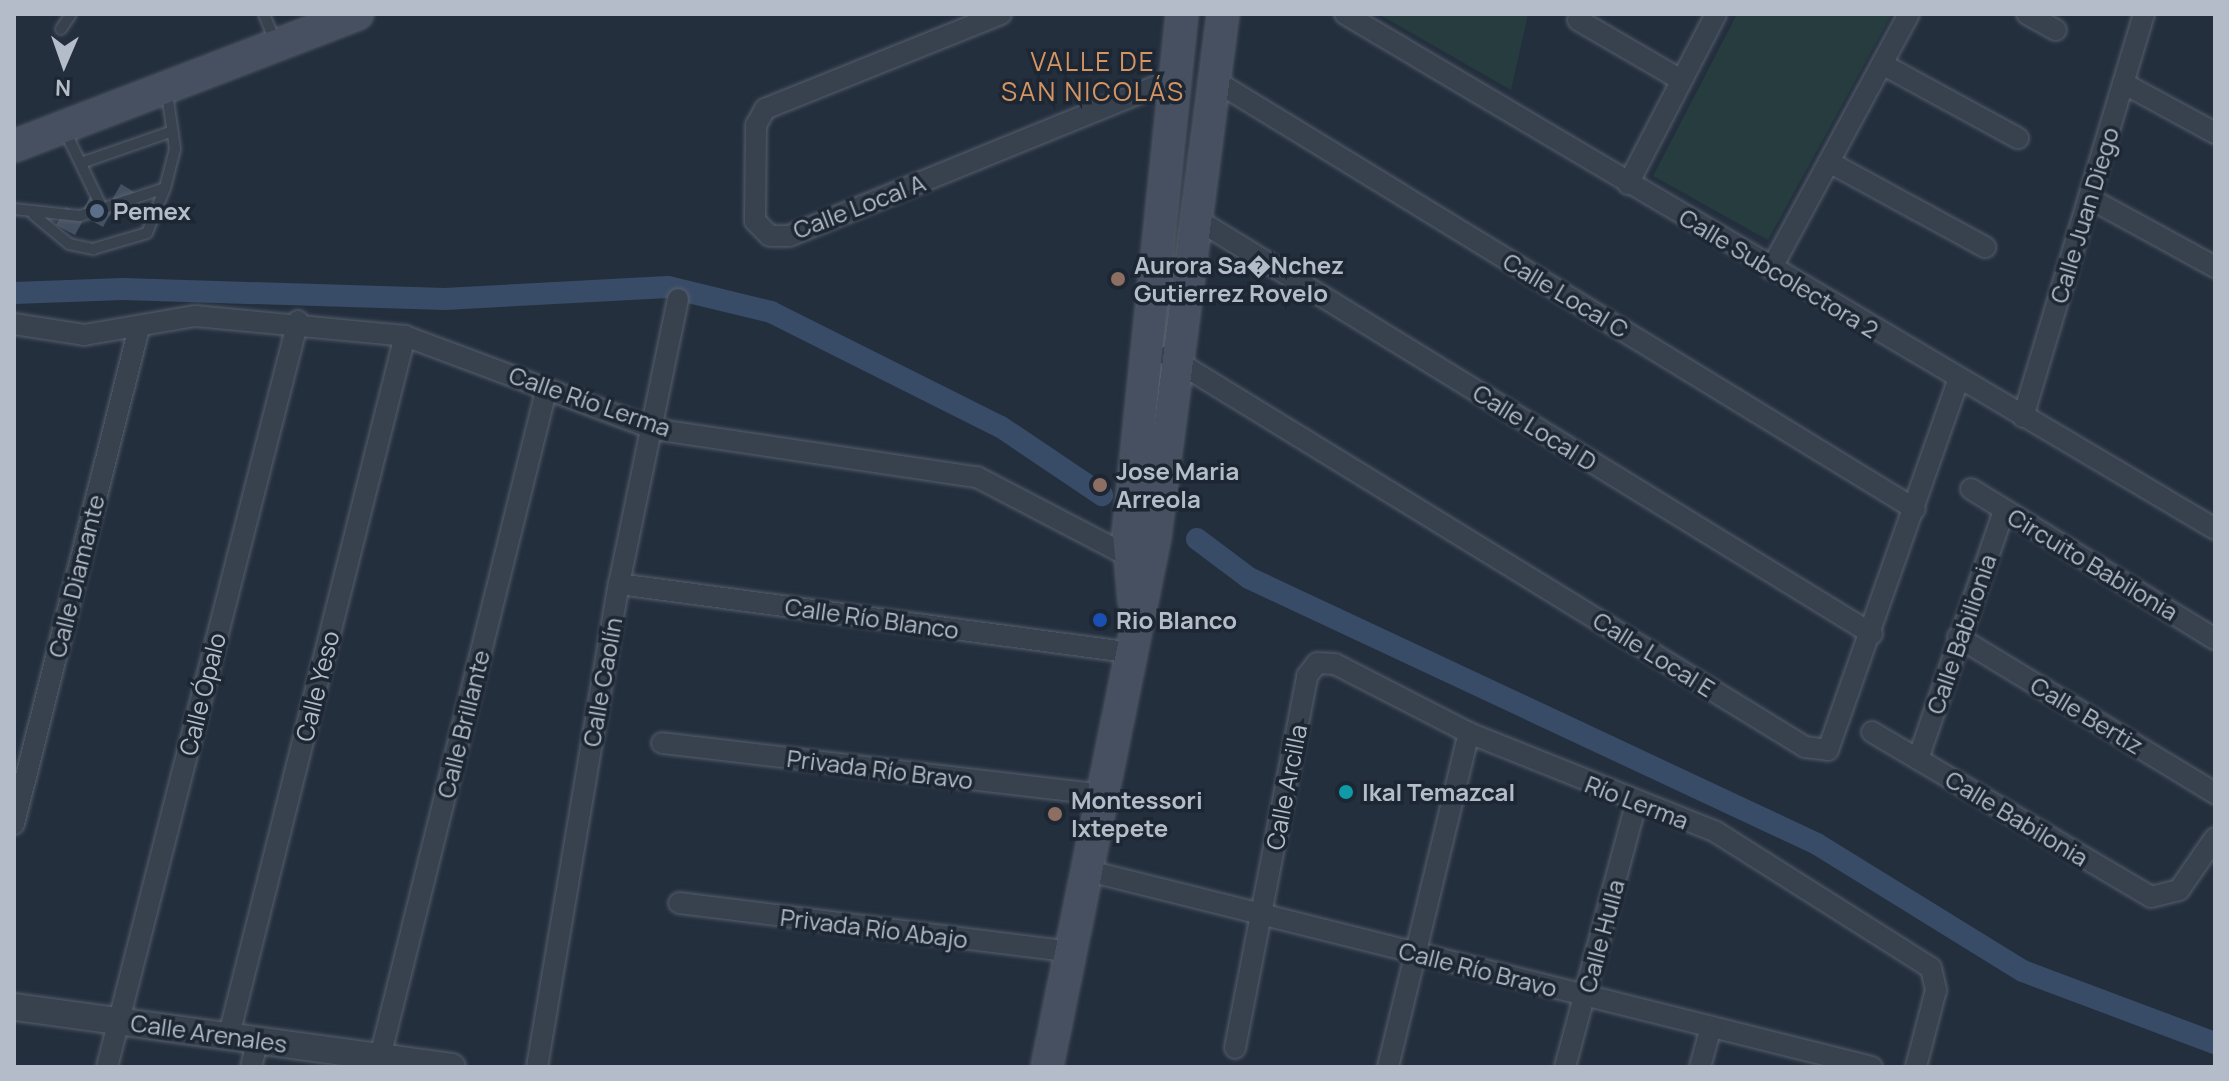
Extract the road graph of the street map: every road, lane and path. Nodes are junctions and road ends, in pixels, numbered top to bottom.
1 (71, 14) edge
2 (264, 14) edge
3 (358, 14) edge
4 (1001, 14) edge
5 (1182, 14) edge
6 (1223, 14) edge
7 (1345, 14) edge
8 (1716, 14) edge
9 (1909, 14) edge
10 (2027, 14) edge
11 (2144, 14) edge
12 (1578, 20) dead end
13 (61, 29) dead end
14 (2056, 30) dead end
15 (277, 45) junction
16 (1882, 64) junction
17 (1173, 79) junction
18 (1681, 80) junction
19 (1217, 82) junction
20 (2123, 83) junction
21 (166, 87) junction
22 (63, 127) junction
23 (173, 131) junction
24 (2215, 133) edge
25 (2018, 138) dead end
26 (14, 146) edge
27 (1829, 162) junction
28 (81, 163) junction
29 (1628, 184) junction
30 (165, 188) junction
31 (2089, 198) junction
32 (14, 209) edge
33 (103, 210) junction
34 (33, 214) junction
35 (1198, 220) junction
36 (1985, 247) dead end
37 (2215, 267) edge
38 (1771, 269) junction
39 (678, 299) dead end
40 (298, 321) junction
41 (14, 324) edge
42 (139, 328) junction
43 (405, 336) junction
44 (1148, 344) junction
45 (1181, 363) junction
46 (1959, 379) junction
47 (546, 391) junction
48 (2023, 417) junction
49 (654, 429) junction
50 (1971, 489) dead end
51 (1915, 509) junction
52 (2004, 510) junction
53 (2215, 529) edge
54 (1139, 562) junction
55 (619, 584) junction
56 (1872, 634) junction
57 (1958, 637) junction
58 (2215, 639) edge
59 (1126, 652) junction
60 (1317, 663) joint
61 (1872, 732) dead end
62 (1469, 733) junction
63 (662, 743) dead end
64 (1918, 759) junction
65 (2215, 793) edge
66 (1098, 794) junction
67 (1636, 804) junction
68 (14, 824) edge
69 (2215, 838) edge
70 (1085, 870) junction
71 (679, 903) dead end
72 (1262, 915) junction
73 (1070, 952) junction
74 (1414, 954) junction
75 (1585, 995) junction
76 (14, 1007) edge
77 (118, 1021) junction
78 (1711, 1027) junction
79 (229, 1035) junction
80 (258, 1039) junction
81 (1235, 1048) dead end
82 (394, 1061) edge
83 (107, 1067) edge
84 (251, 1067) edge
85 (452, 1067) edge
86 (537, 1067) edge
87 (1047, 1067) edge
88 (1388, 1067) edge
89 (1565, 1067) edge
90 (1700, 1067) edge
91 (1872, 1067) edge
92 (1916, 1067) edge

1 - 13 lane
2 - 15 lane
3 - 15 main road
4 - 17 street, Calle Local A
5 - 17 main road
6 - 19 main road
7 - 29 street, Calle Subcolectora 2
8 - 18 street
9 - 16 street
10 - 14 street
11 - 20 street, Calle Juan Diego
12 - 18 street
15 - 21 main road
16 - 25 street
16 - 27 street
17 - 44 main road
18 - 29 street
19 - 35 main road
19 - 51 street, Calle Local C
20 - 24 street
20 - 31 street, Calle Juan Diego
21 - 22 main road
21 - 23 lane
22 - 26 main road
22 - 28 lane
23 - 28 lane
23 - 30 lane
27 - 36 street
27 - 38 street
28 - 33 lane
29 - 38 street, Calle Subcolectora 2
30 - 33 lane
30 - 34 lane
31 - 37 street
31 - 48 street, Calle Juan Diego
32 - 34 lane
33 - 34 lane
35 - 45 main road
35 - 56 street, Calle Local D
38 - 46 street, Calle Subcolectora 2
39 - 49 street, Calle Caolín
40 - 42 street, Calle Río Lerma
40 - 43 street, Calle Río Lerma
40 - 77 street, Calle Ópalo
41 - 42 street, Calle Río Lerma
42 - 68 street, Calle Diamante
43 - 47 street, Calle Río Lerma
43 - 79 street, Calle Yeso
44 - 45 street, Calle Local E
44 - 54 main road
45 - 54 main road
45 - 56 street, Calle Local E
46 - 48 street, Calle Subcolectora 2
46 - 51 street, Calle Local E
47 - 49 street, Calle Río Lerma
47 - 82 street, Calle Brillante
48 - 53 street, Calle Subcolectora 2
49 - 54 street, Calle Río Lerma
49 - 55 street, Calle Caolín
50 - 52 street, Circuito Babilonia
51 - 56 street, Calle Local E
52 - 57 street, Calle Babilionia
52 - 58 street, Circuito Babilonia
54 - 59 main road
55 - 59 street, Calle Río Blanco
55 - 86 street, Calle Caolín
57 - 64 street, Calle Babilionia
57 - 65 street, Calle Bertiz
59 - 66 main road
60 - 62 street, Río Lerma
60 - 72 street, Calle Arcilla
61 - 64 street, Calle Babilonia
62 - 67 street, Río Lerma
62 - 74 street
63 - 66 street, Privada Río Bravo
64 - 69 street, Calle Babilonia
66 - 70 main road
67 - 75 street, Calle Hulla
67 - 92 street, Río Lerma
70 - 72 street, Calle Río Bravo
70 - 73 main road
71 - 73 street, Privada Río Abajo
72 - 74 street, Calle Río Bravo
72 - 81 street, Calle Arcilla
73 - 87 main road
74 - 75 street, Calle Río Bravo
74 - 88 street
75 - 78 street, Calle Río Bravo
75 - 89 street, Calle Hulla
76 - 77 street, Calle Arenales
77 - 79 street, Calle Arenales
77 - 83 street, Calle Ópalo
78 - 90 street
78 - 91 street, Calle Río Bravo
79 - 80 street, Calle Arenales
80 - 82 street, Calle Arenales
80 - 84 street
82 - 85 street, Calle Arenales

